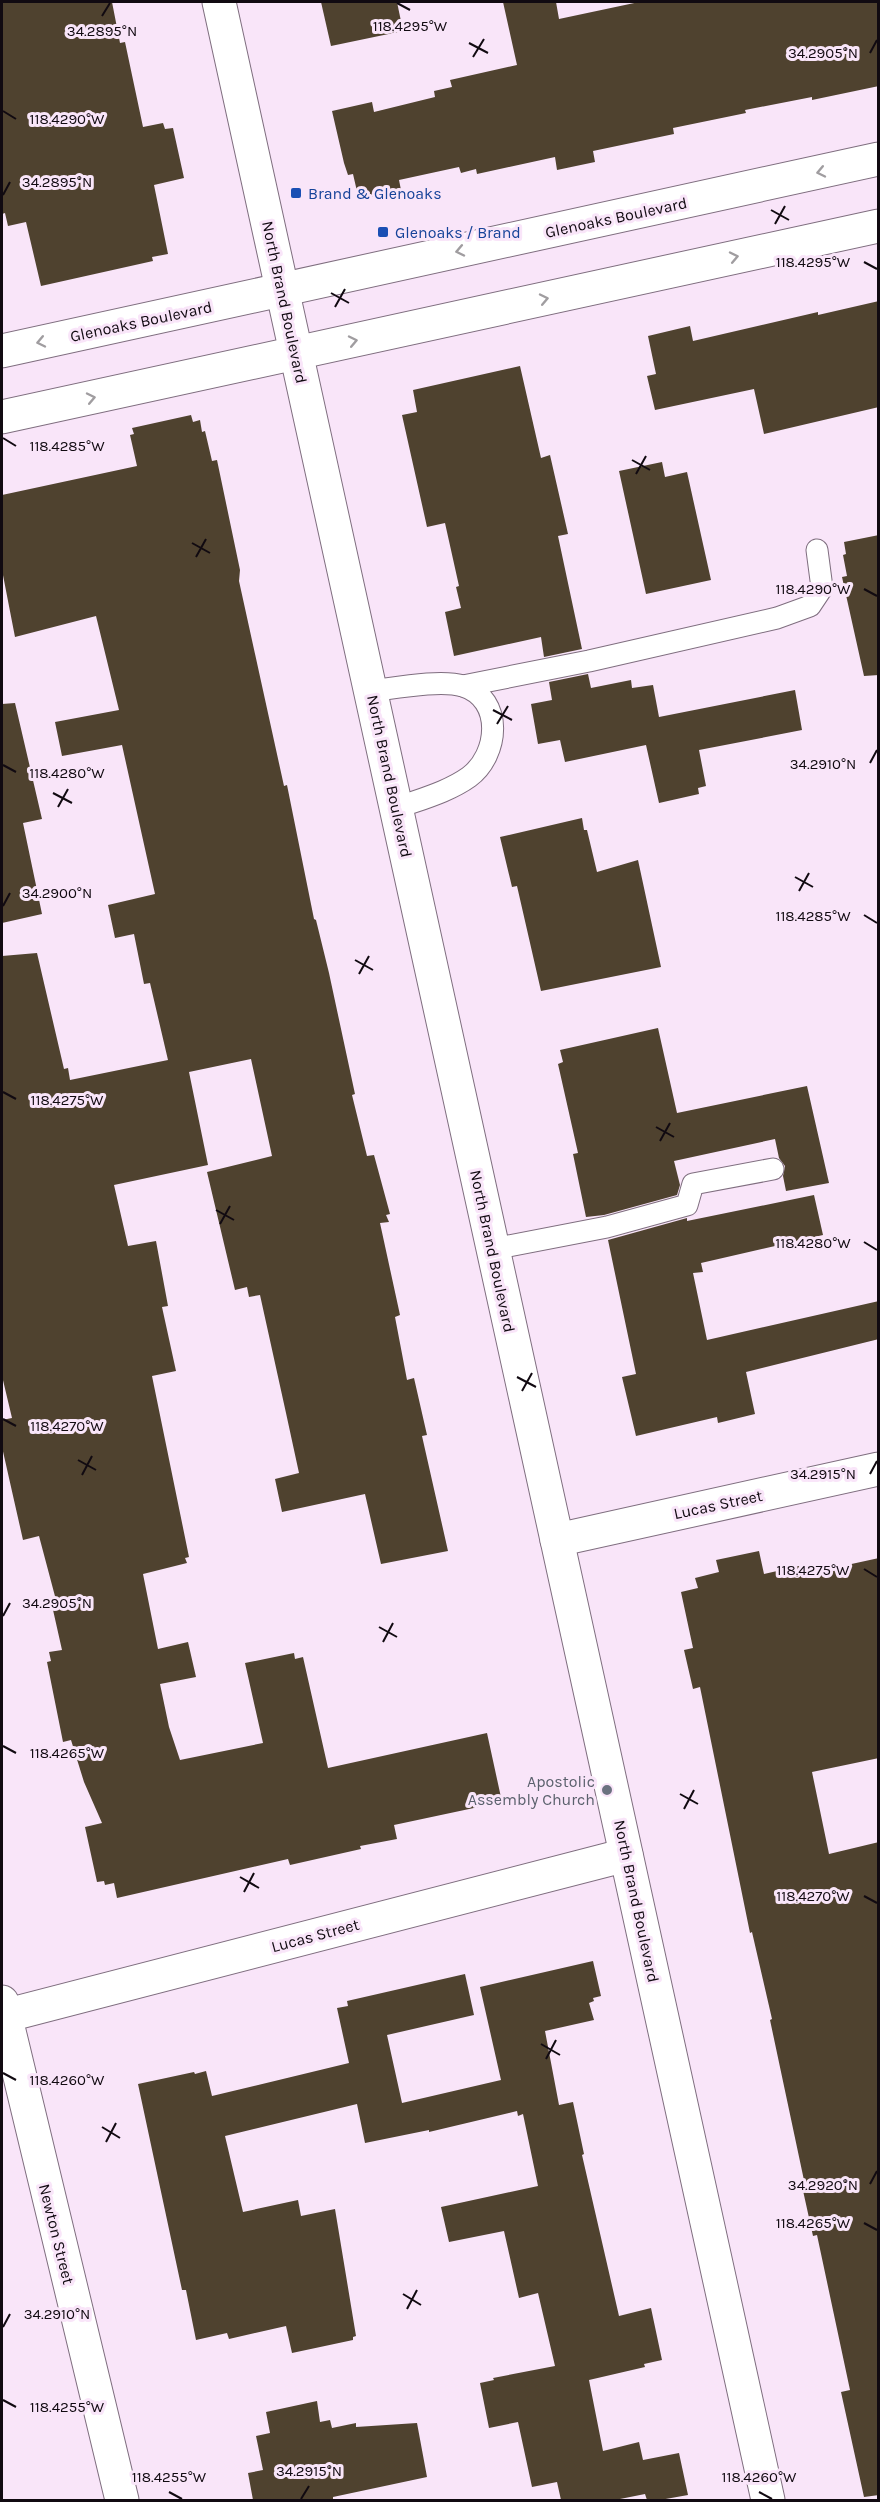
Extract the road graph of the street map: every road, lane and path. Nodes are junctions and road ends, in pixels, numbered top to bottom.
1 (219, 2) edge
2 (879, 159) edge
3 (879, 226) edge
4 (283, 290) junction
5 (2, 351) edge
6 (296, 353) junction
7 (2, 417) edge
8 (817, 550) dead end
9 (463, 686) junction
10 (371, 691) junction
11 (397, 808) junction
12 (772, 1169) dead end
13 (493, 1248) junction
14 (879, 1469) edge
15 (557, 1540) junction
16 (626, 1855) junction
17 (3, 2009) edge
18 (122, 2500) edge
19 (768, 2500) edge

1 - 4 street, North Brand Boulevard
2 -> 4 street, Glenoaks Boulevard
6 -> 3 street
4 -> 5 street, Glenoaks Boulevard
4 - 6 street, North Brand Boulevard
7 -> 6 street
6 - 10 street, North Brand Boulevard
8 - 9 lane
9 - 10 lane
9 - 11 lane
10 - 11 street, North Brand Boulevard
11 - 13 street, North Brand Boulevard
12 - 13 lane
13 - 15 street, North Brand Boulevard
14 - 15 street, Lucas Street
15 - 16 street, North Brand Boulevard
16 - 17 street, Lucas Street
16 - 19 street, North Brand Boulevard
17 - 18 street, Newton Street

